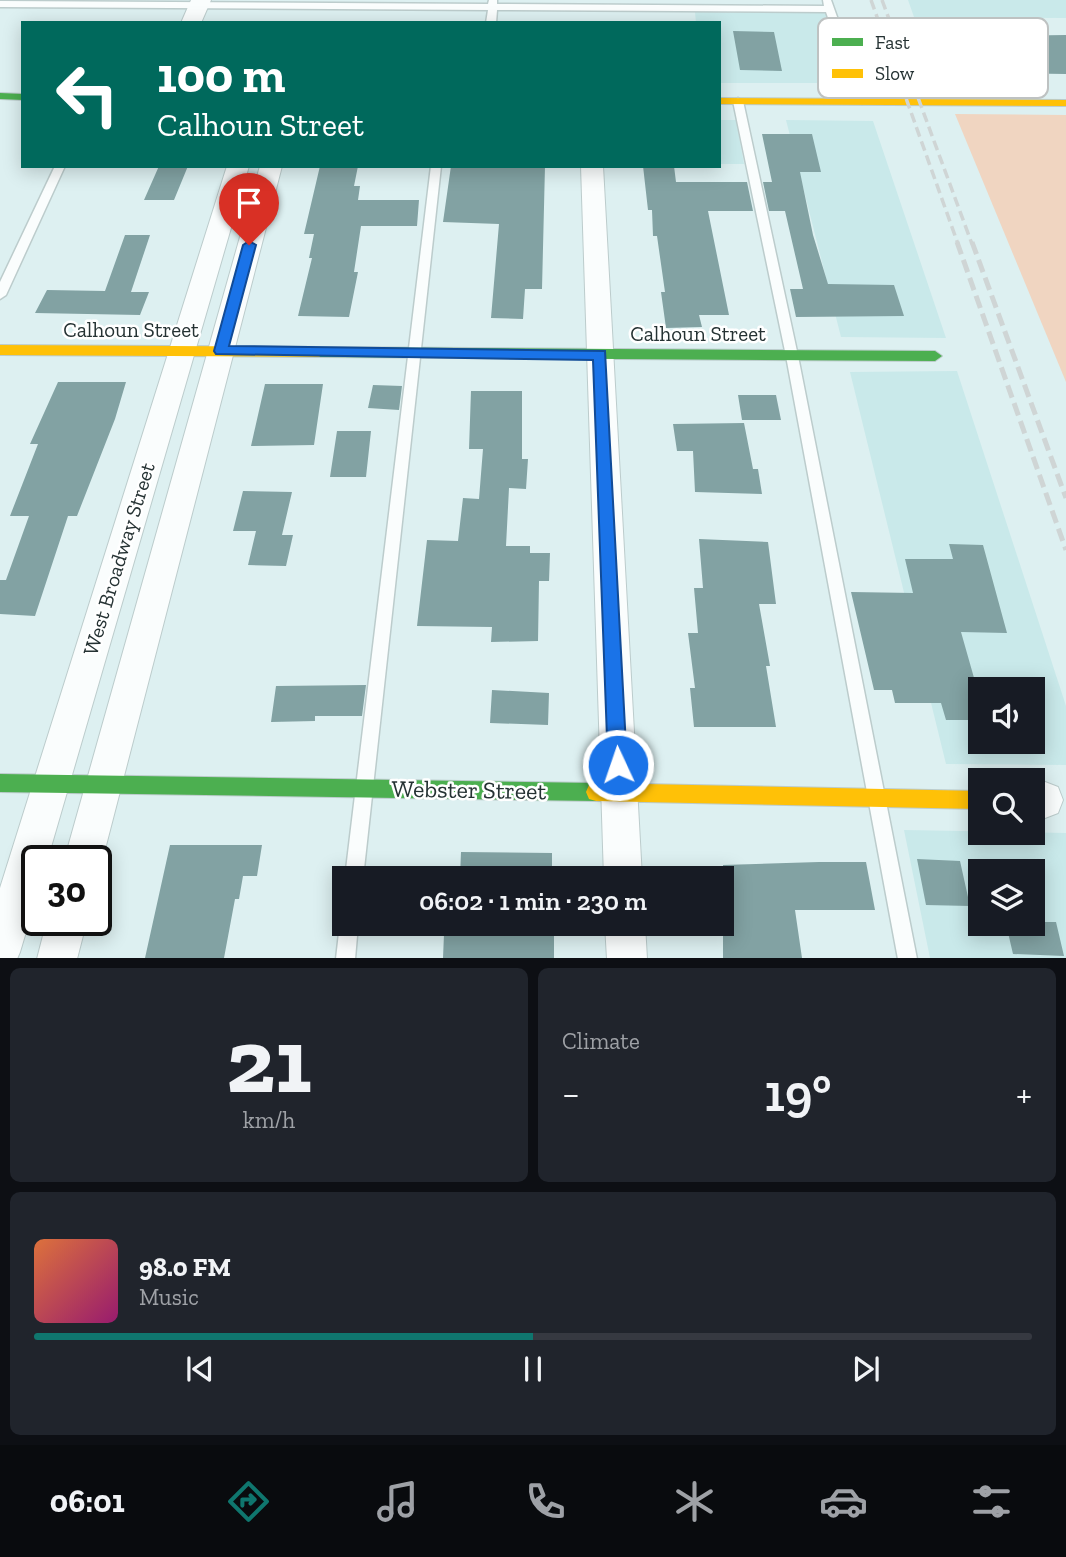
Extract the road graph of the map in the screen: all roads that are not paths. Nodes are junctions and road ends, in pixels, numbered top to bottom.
1 (0, 4) edge
2 (493, 4) edge
3 (828, 5) edge
4 (197, 9) edge
5 (0, 96) edge
6 (21, 97) edge
7 (861, 98) edge
8 (721, 101) edge
9 (738, 101) junction
10 (862, 101) junction
11 (1066, 103) edge
12 (59, 168) edge
13 (238, 168) edge
14 (270, 168) edge
15 (436, 168) edge
16 (592, 168) edge
17 (0, 295) edge
18 (0, 350) edge
19 (182, 351) junction
20 (221, 351) junction
21 (415, 352) junction
22 (600, 355) junction
23 (792, 356) junction
24 (934, 356) dead end
25 (0, 783) edge
26 (51, 784) junction
27 (104, 784) junction
28 (364, 787) junction
29 (619, 793) junction
30 (877, 799) junction
31 (968, 800) edge
32 (87, 845) edge
33 (355, 866) edge
34 (622, 866) edge
35 (63, 936) edge
36 (348, 936) edge
37 (626, 936) edge
38 (0, 952) edge
39 (57, 958) edge
40 (345, 958) edge
41 (627, 958) edge
42 (908, 958) edge

1 - 4 lane
2 - 3 lane
2 - 4 lane
5 - 6 street
7 - 10 lane
8 - 9 street
9 - 10 street
9 - 23 lane
10 - 11 street
12 - 17 lane
13 - 19 street, West Broadway Street
14 - 20 street, West Broadway Street
15 - 21 lane
16 - 22 street
18 - 19 street, Calhoun Street
19 - 20 street, Calhoun Street
19 - 26 street, West Broadway Street
20 - 21 street, Calhoun Street
20 - 27 street, West Broadway Street
21 - 22 street, Calhoun Street
21 - 28 lane
22 - 23 street, Calhoun Street
22 - 29 street
23 - 24 street, Calhoun Street
23 - 30 lane
25 - 26 street, Webster Street
26 - 27 street, Webster Street
26 - 38 street, West Broadway Street
27 - 28 street, Webster Street
27 - 32 street, West Broadway Street
28 - 29 street, Webster Street
28 - 33 lane
29 - 30 street, Webster Street
29 - 34 street
30 - 31 street, Webster Street
30 - 42 lane
35 - 39 street
36 - 40 lane
37 - 41 street

